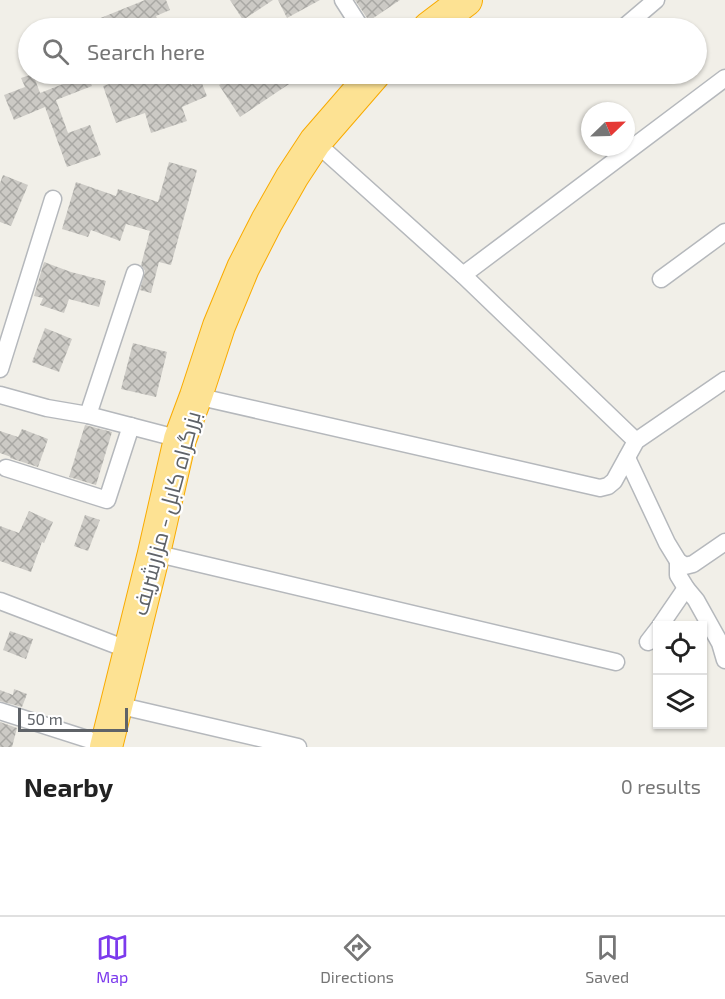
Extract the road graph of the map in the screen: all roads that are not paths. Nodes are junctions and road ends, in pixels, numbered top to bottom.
1 (343, 0) edge
2 (466, 0) edge
3 (656, 0) edge
4 (355, 18) edge
5 (442, 18) edge
6 (635, 18) edge
7 (725, 78) edge
8 (365, 84) edge
9 (315, 141) junction
10 (53, 199) dead end
11 (725, 232) edge
12 (135, 273) dead end
13 (463, 275) junction
14 (661, 279) dead end
15 (0, 369) edge
16 (725, 380) edge
17 (0, 394) edge
18 (196, 396) junction
19 (88, 415) junction
20 (131, 426) junction
21 (180, 439) junction
22 (636, 441) junction
23 (627, 458) junction
24 (6, 468) dead end
25 (725, 542) edge
26 (154, 553) junction
27 (678, 561) junction
28 (686, 588) junction
29 (0, 601) edge
30 (663, 621) edge
31 (129, 650) junction
32 (725, 660) edge
33 (616, 662) dead end
34 (117, 705) junction
35 (0, 711) edge
36 (106, 746) edge
37 (298, 747) edge

1 - 4 street
2 - 5 highway
3 - 6 street
7 - 13 street
8 - 9 highway, بزرگراه کابل - مزارشریف
9 - 13 street
9 - 18 highway, بزرگراه کابل - مزارشریف
10 - 15 street
11 - 14 street
12 - 19 street
13 - 22 street
16 - 22 street
17 - 19 street
18 - 21 highway, بزرگراه کابل - مزارشریف
18 - 23 street
19 - 20 street
20 - 21 street
20 - 24 street
21 - 26 highway, بزرگراه کابل - مزارشریف
22 - 23 street
23 - 27 street
25 - 27 street
26 - 31 highway, بزرگراه کابل - مزارشریف
26 - 33 street
27 - 28 street
28 - 30 street
28 - 32 street
29 - 31 street
31 - 34 highway, بزرگراه کابل - مزارشریف
34 - 36 highway, بزرگراه کابل - مزارشریف
34 - 37 street
35 - 36 street

